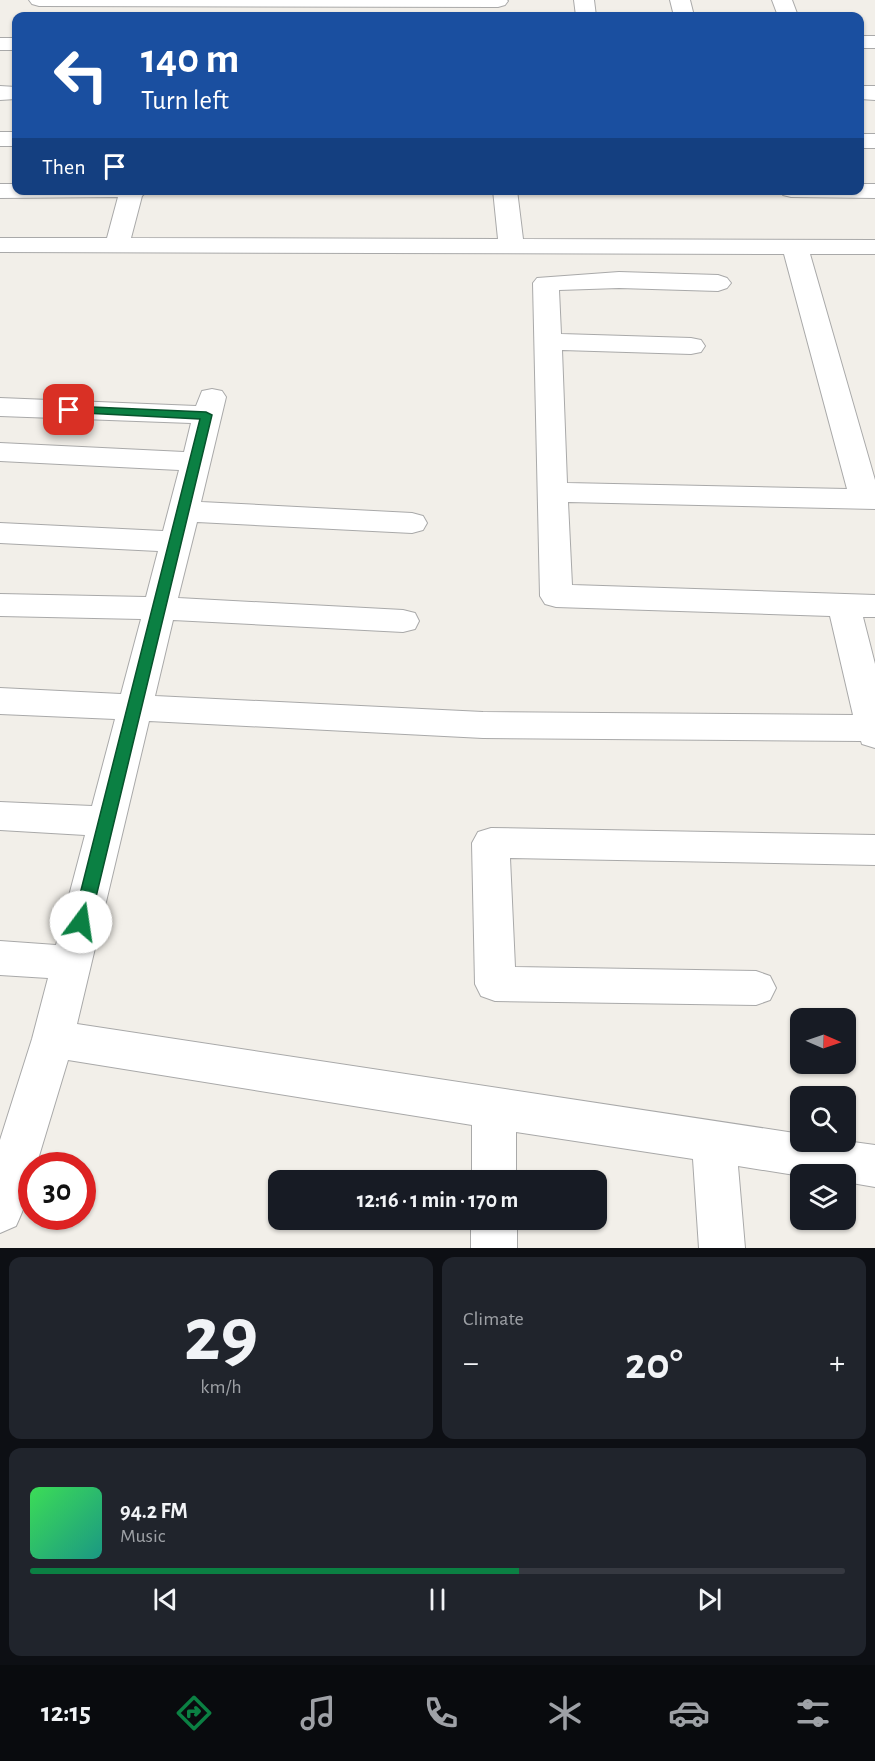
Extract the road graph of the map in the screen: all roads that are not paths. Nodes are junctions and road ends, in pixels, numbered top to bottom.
1 (39, 0) edge
2 (499, 6) edge
3 (131, 195) edge
4 (506, 195) edge
5 (0, 245) edge
6 (52, 245) junction
7 (117, 245) junction
8 (511, 246) junction
9 (795, 247) junction
10 (875, 247) edge
11 (0, 268) edge
12 (718, 283) dead end
13 (548, 342) junction
14 (690, 346) dead end
15 (0, 407) edge
16 (0, 452) edge
17 (195, 462) junction
18 (553, 492) junction
19 (870, 499) edge
20 (412, 523) dead end
21 (179, 526) junction
22 (0, 533) edge
23 (0, 604) edge
24 (860, 606) edge
25 (159, 608) junction
26 (403, 621) dead end
27 (0, 701) edge
28 (134, 708) junction
29 (874, 731) edge
30 (0, 816) edge
31 (107, 820) junction
32 (875, 850) edge
33 (0, 958) edge
34 (71, 963) junction
35 (756, 988) dead end
36 (53, 1040) junction
37 (494, 1109) junction
38 (714, 1142) junction
39 (494, 1170) edge
40 (872, 1174) edge
41 (0, 1211) edge
42 (494, 1230) edge
43 (494, 1248) edge
44 (723, 1248) edge

1 - 2 street
3 - 7 street
4 - 8 street
5 - 6 street
6 - 7 street
6 - 11 street
7 - 8 street
8 - 9 street
9 - 10 street
9 - 19 street
12 - 13 street
13 - 14 street
13 - 18 street
15 - 17 street
16 - 17 street
17 - 21 street
18 - 19 street
18 - 24 street
20 - 21 street
21 - 22 street
21 - 25 street
23 - 25 street
24 - 29 street
25 - 26 street
25 - 28 street
27 - 28 street
28 - 29 street
28 - 31 street
30 - 31 street
31 - 34 street
32 - 35 street
33 - 34 street
34 - 36 street
36 - 37 street
36 - 41 street
37 - 38 street
37 - 39 street
38 - 40 street
38 - 44 street
42 - 43 street

